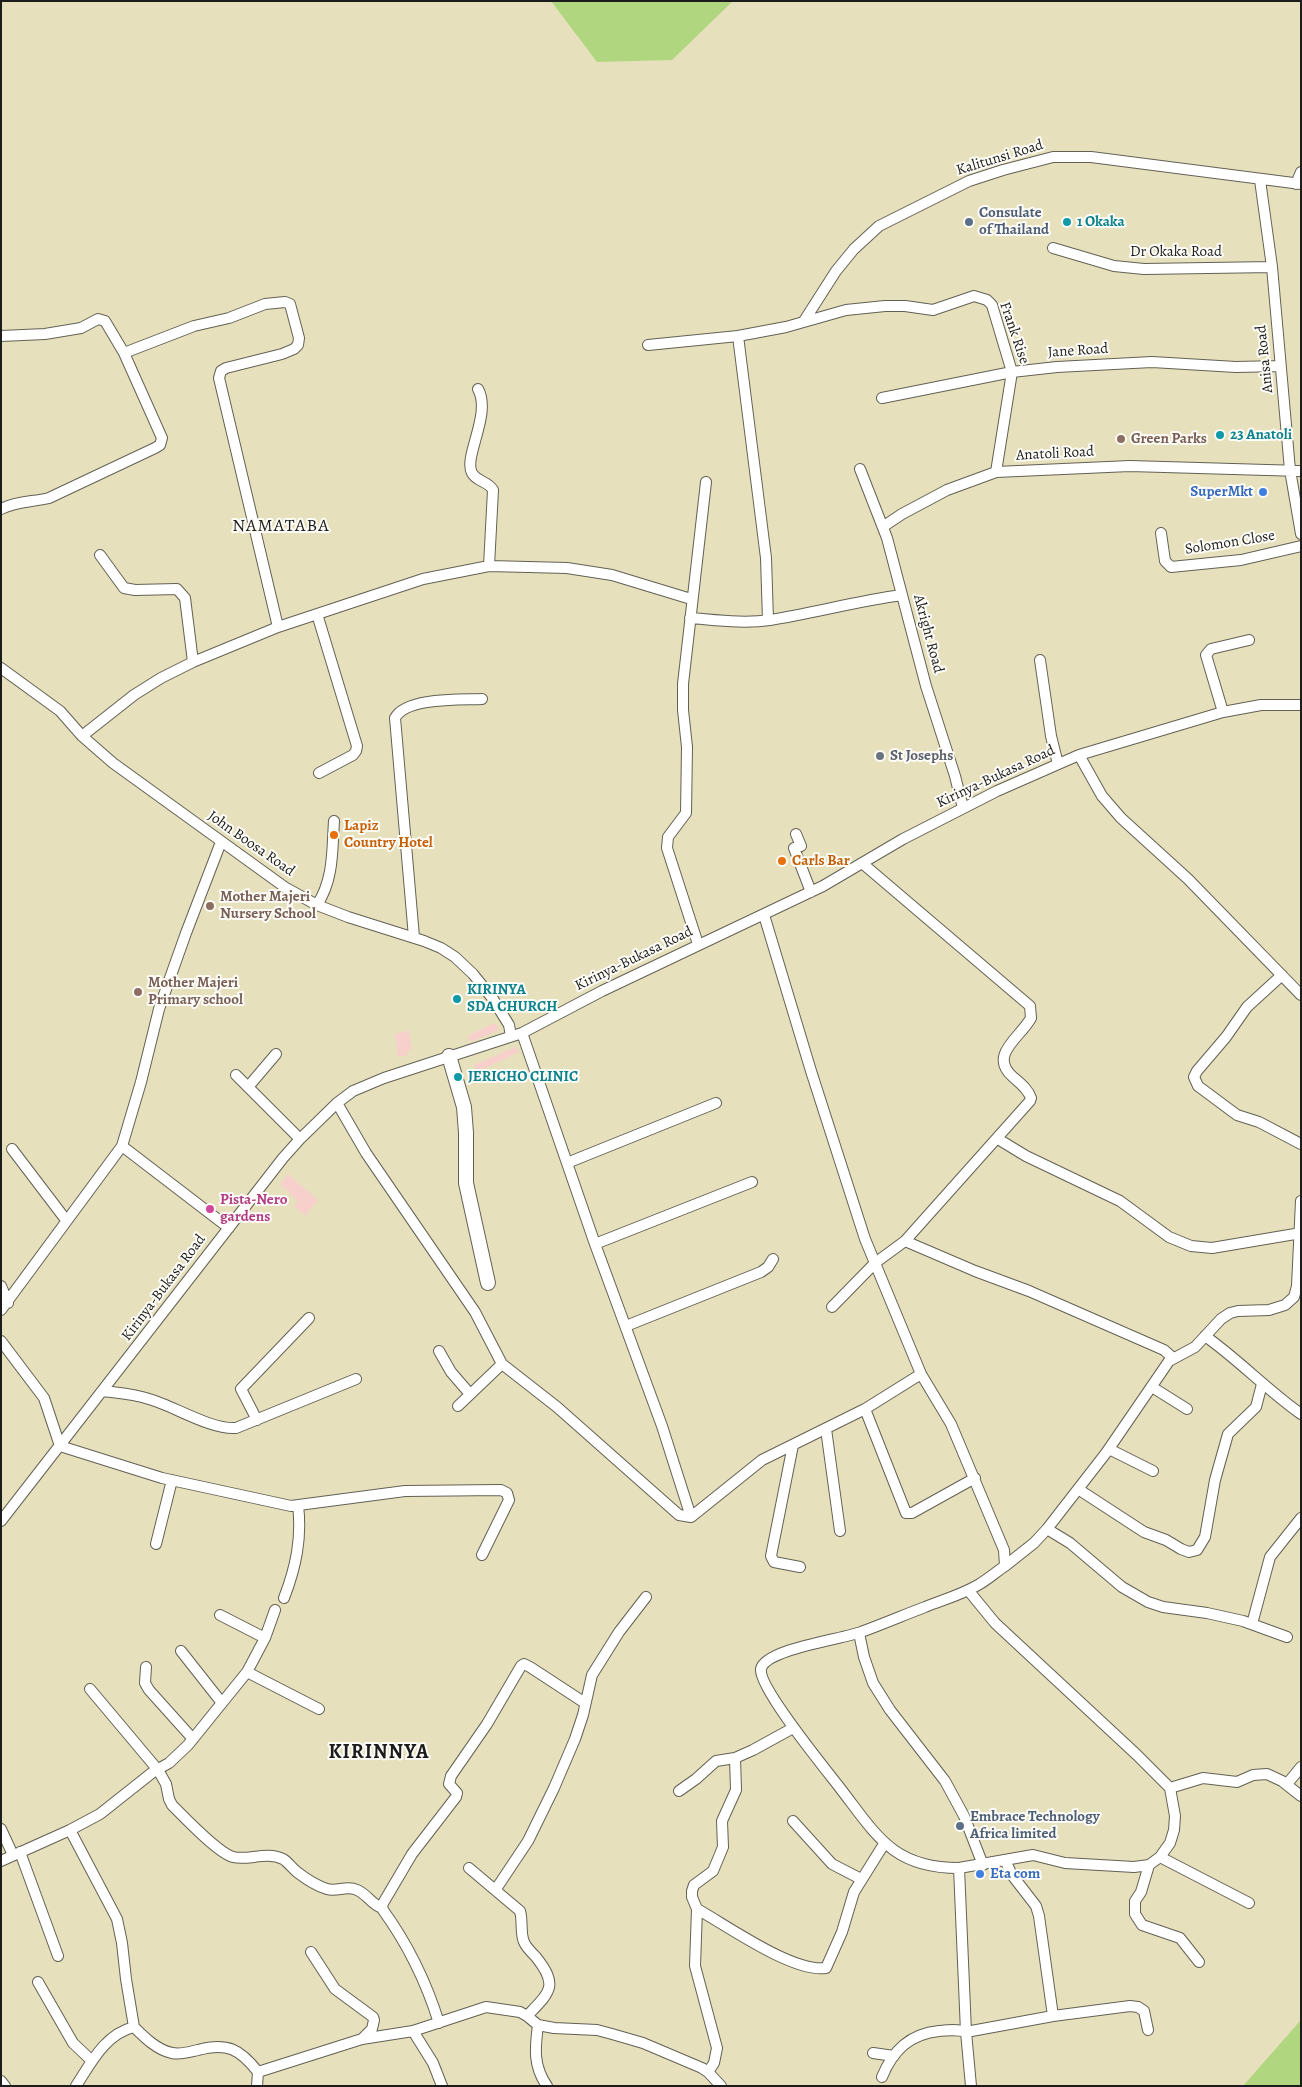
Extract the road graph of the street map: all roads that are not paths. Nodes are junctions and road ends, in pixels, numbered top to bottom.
1 (1301, 172) edge
2 (1260, 180) junction
3 (1298, 184) edge
4 (1053, 248) dead end
5 (1272, 267) junction
6 (804, 322) junction
7 (1, 336) edge
8 (738, 336) junction
9 (648, 345) dead end
10 (124, 353) junction
11 (1280, 366) junction
12 (1012, 372) junction
13 (478, 389) dead end
14 (882, 398) dead end
15 (860, 469) dead end
16 (1295, 471) edge
17 (996, 472) junction
18 (706, 482) dead end
19 (1, 509) edge
20 (884, 526) junction
21 (1161, 533) dead end
22 (1301, 534) edge
23 (1301, 546) edge
24 (100, 555) dead end
25 (489, 566) junction
26 (902, 595) junction
27 (691, 599) junction
28 (318, 614) junction
29 (690, 618) junction
30 (768, 620) junction
31 (278, 627) junction
32 (1249, 640) dead end
33 (1040, 660) dead end
34 (193, 662) junction
35 (1, 668) edge
36 (482, 699) dead end
37 (1301, 706) edge
38 (1223, 712) junction
39 (82, 736) junction
40 (1079, 755) junction
41 (1058, 764) junction
42 (319, 773) dead end
43 (963, 808) junction
44 (174, 813) dead end
45 (334, 821) dead end
46 (796, 834) dead end
47 (221, 842) junction
48 (862, 863) junction
49 (811, 892) junction
50 (317, 905) junction
51 (764, 915) junction
52 (414, 937) junction
53 (698, 944) junction
54 (1282, 975) junction
55 (1301, 995) edge
56 (515, 1035) junction
57 (276, 1054) dead end
58 (449, 1056) junction
59 (236, 1076) dead end
60 (248, 1087) junction
61 (716, 1103) dead end
62 (333, 1105) junction
63 (300, 1139) junction
64 (998, 1139) junction
65 (1301, 1144) edge
66 (122, 1146) junction
67 (12, 1149) dead end
68 (567, 1162) junction
69 (752, 1182) dead end
70 (1301, 1201) edge
71 (66, 1220) junction
72 (229, 1228) junction
73 (1300, 1233) edge
74 (905, 1241) junction
75 (595, 1244) junction
76 (773, 1259) dead end
77 (874, 1263) junction
78 (488, 1283) dead end
79 (1, 1286) edge
80 (5, 1307) edge
81 (832, 1307) dead end
82 (309, 1318) dead end
83 (626, 1326) junction
84 (1205, 1336) junction
85 (1, 1341) edge
86 (439, 1351) dead end
87 (630, 1356) dead end
88 (1173, 1358) junction
89 (498, 1362) junction
90 (922, 1374) junction
91 (356, 1379) dead end
92 (1262, 1384) junction
93 (1152, 1387) junction
94 (104, 1391) junction
95 (470, 1394) junction
96 (458, 1406) dead end
97 (865, 1409) junction
98 (1188, 1409) dead end
99 (1301, 1414) edge
100 (257, 1420) junction
101 (826, 1428) junction
102 (794, 1445) junction
103 (60, 1446) junction
104 (1109, 1449) junction
105 (1153, 1471) dead end
106 (975, 1478) junction
107 (172, 1480) junction
108 (1078, 1489) junction
109 (298, 1506) junction
110 (3, 1514) edge
111 (691, 1517) junction
112 (1301, 1518) edge
113 (1047, 1529) junction
114 (840, 1531) dead end
115 (156, 1544) dead end
116 (482, 1555) dead end
117 (1005, 1566) junction
118 (800, 1567) dead end
119 (968, 1590) junction
120 (646, 1597) dead end
121 (284, 1598) dead end
122 (274, 1610) dead end
123 (220, 1615) dead end
124 (1252, 1624) junction
125 (859, 1633) junction
126 (265, 1638) junction
127 (1287, 1638) dead end
128 (181, 1651) dead end
129 (146, 1667) dead end
130 (247, 1672) junction
131 (90, 1689) dead end
132 (222, 1703) junction
133 (585, 1703) junction
134 (319, 1709) dead end
135 (793, 1728) junction
136 (193, 1739) junction
137 (735, 1758) junction
138 (1301, 1767) edge
139 (158, 1770) junction
140 (1287, 1784) junction
141 (1170, 1788) junction
142 (679, 1791) dead end
143 (1301, 1796) edge
144 (793, 1822) dead end
145 (1, 1829) edge
146 (70, 1830) junction
147 (884, 1844) junction
148 (17, 1853) junction
149 (1160, 1857) junction
150 (1005, 1860) junction
151 (1, 1861) edge
152 (983, 1865) junction
153 (1149, 1865) junction
154 (469, 1868) dead end
155 (959, 1868) junction
156 (861, 1879) junction
157 (496, 1889) junction
158 (1249, 1903) dead end
159 (382, 1908) junction
160 (698, 1909) junction
161 (310, 1952) dead end
162 (58, 1956) dead end
163 (1200, 1962) dead end
164 (38, 1982) dead end
165 (527, 2016) junction
166 (1053, 2016) junction
167 (439, 2023) junction
168 (538, 2025) junction
169 (134, 2027) junction
170 (1148, 2030) dead end
171 (412, 2031) junction
172 (966, 2032) junction
173 (362, 2039) junction
174 (873, 2053) dead end
175 (894, 2056) junction
176 (92, 2061) junction
177 (258, 2072) junction
178 (708, 2072) junction
179 (882, 2078) dead end
180 (1, 2081) edge
181 (5, 2086) edge
182 (76, 2086) edge
183 (257, 2086) edge
184 (442, 2086) edge
185 (547, 2086) edge
186 (721, 2086) edge
187 (971, 2086) edge

1 - 3 street
2 - 3 street, Kalitunsi Road
2 - 5 street, Anisa Road
2 - 6 street, Kalitunsi Road
4 - 5 street, Dr Okaka Road
5 - 11 street, Anisa Road
6 - 8 street
6 - 12 street, Frank Rise
7 - 10 street
8 - 9 street
8 - 30 street
10 - 19 street
10 - 31 street
11 - 12 street, Jane Road
11 - 16 street, Anisa Road
12 - 14 street, Jane Road
12 - 17 street, Frank Rise
13 - 25 street
15 - 20 street, Akright Road
16 - 17 street, Anatoli Road
16 - 22 street, Anisa Road
17 - 20 street, Anatoli Road
18 - 27 street
20 - 26 street, Akright Road
21 - 23 street, Solomon Close
24 - 34 street
25 - 27 street
25 - 28 street
26 - 30 street
26 - 43 street, Akright Road
27 - 29 street
28 - 31 street
28 - 42 street
29 - 30 street
29 - 53 street
31 - 34 street
32 - 38 street
33 - 41 street
34 - 39 street
35 - 39 street, John Boosa Road
36 - 52 street
37 - 38 street, Kirinya-Bukasa Road
38 - 40 street, Kirinya-Bukasa Road
39 - 47 street, John Boosa Road
40 - 41 street, Kirinya-Bukasa Road
40 - 54 street
41 - 43 street, Kirinya-Bukasa Road
43 - 48 street, Kirinya-Bukasa Road
44 - 56 street, John Boosa Road
45 - 50 street
46 - 49 street
47 - 50 street, John Boosa Road
47 - 66 street
48 - 49 street, Kirinya-Bukasa Road
48 - 64 street
49 - 51 street, Kirinya-Bukasa Road
50 - 52 street, John Boosa Road
51 - 53 street, Kirinya-Bukasa Road
51 - 77 street
52 - 56 street, John Boosa Road
53 - 56 street, Kirinya-Bukasa Road
54 - 55 street
54 - 65 street
56 - 58 street, Kirinya-Bukasa Road
56 - 68 street
56 - 87 street
57 - 60 street
58 - 62 street, Kirinya-Bukasa Road
58 - 78 street
59 - 60 street
60 - 63 street
61 - 68 street
62 - 63 street, Kirinya-Bukasa Road
62 - 89 street
63 - 72 street, Kirinya-Bukasa Road
64 - 73 street
64 - 74 street
66 - 71 street
66 - 72 street
67 - 71 street
68 - 75 street
69 - 75 street
70 - 73 street
71 - 80 street
72 - 94 street, Kirinya-Bukasa Road
73 - 84 street
74 - 77 street
74 - 88 street
75 - 83 street
76 - 83 street
77 - 81 street
77 - 90 street
79 - 80 street
82 - 100 street
83 - 111 street
84 - 88 street
84 - 92 street
85 - 103 street
86 - 95 street
88 - 93 street
89 - 95 street
89 - 111 street
90 - 97 street
90 - 106 street
91 - 100 street
92 - 99 street
92 - 108 street
93 - 98 street
93 - 104 street
94 - 100 street
94 - 103 street, Kirinya-Bukasa Road
95 - 96 street
97 - 101 street
97 - 106 street
101 - 102 street
101 - 114 street
102 - 111 street
102 - 118 street
103 - 107 street
103 - 110 street, Kirinya-Bukasa Road
104 - 105 street
104 - 108 street
106 - 117 street
107 - 109 street
107 - 115 street
108 - 113 street
109 - 116 street
109 - 121 street
112 - 124 street
113 - 117 street
113 - 124 street
117 - 119 street
119 - 125 street
119 - 141 street
120 - 133 street
122 - 126 street
123 - 126 street
124 - 127 street
125 - 135 street
125 - 152 street
126 - 130 street
128 - 132 street
129 - 136 street
130 - 132 street
130 - 134 street
131 - 139 street
132 - 136 street
133 - 157 street
133 - 159 street
135 - 137 street
135 - 147 street
136 - 139 street
137 - 142 street
137 - 160 street
138 - 140 street
139 - 146 street
139 - 159 street
140 - 141 street
140 - 143 street
141 - 149 street
144 - 156 street
145 - 148 street
146 - 148 street
146 - 169 street
147 - 155 street
147 - 156 street
148 - 151 street
148 - 162 street
149 - 153 street
149 - 158 street
150 - 152 street
150 - 153 street
150 - 166 street
152 - 155 street
153 - 163 street
154 - 157 street
155 - 172 street
156 - 160 street
157 - 165 street
159 - 167 street
160 - 178 street
161 - 173 street
164 - 176 street
165 - 167 street
165 - 168 street
166 - 170 street
166 - 172 street
167 - 171 street
168 - 178 street
168 - 185 street
169 - 176 street
169 - 177 street
171 - 173 street
171 - 184 street
172 - 175 street
172 - 187 street
173 - 177 street
174 - 175 street
175 - 179 street
176 - 182 street
177 - 183 street
178 - 186 street
180 - 181 street

